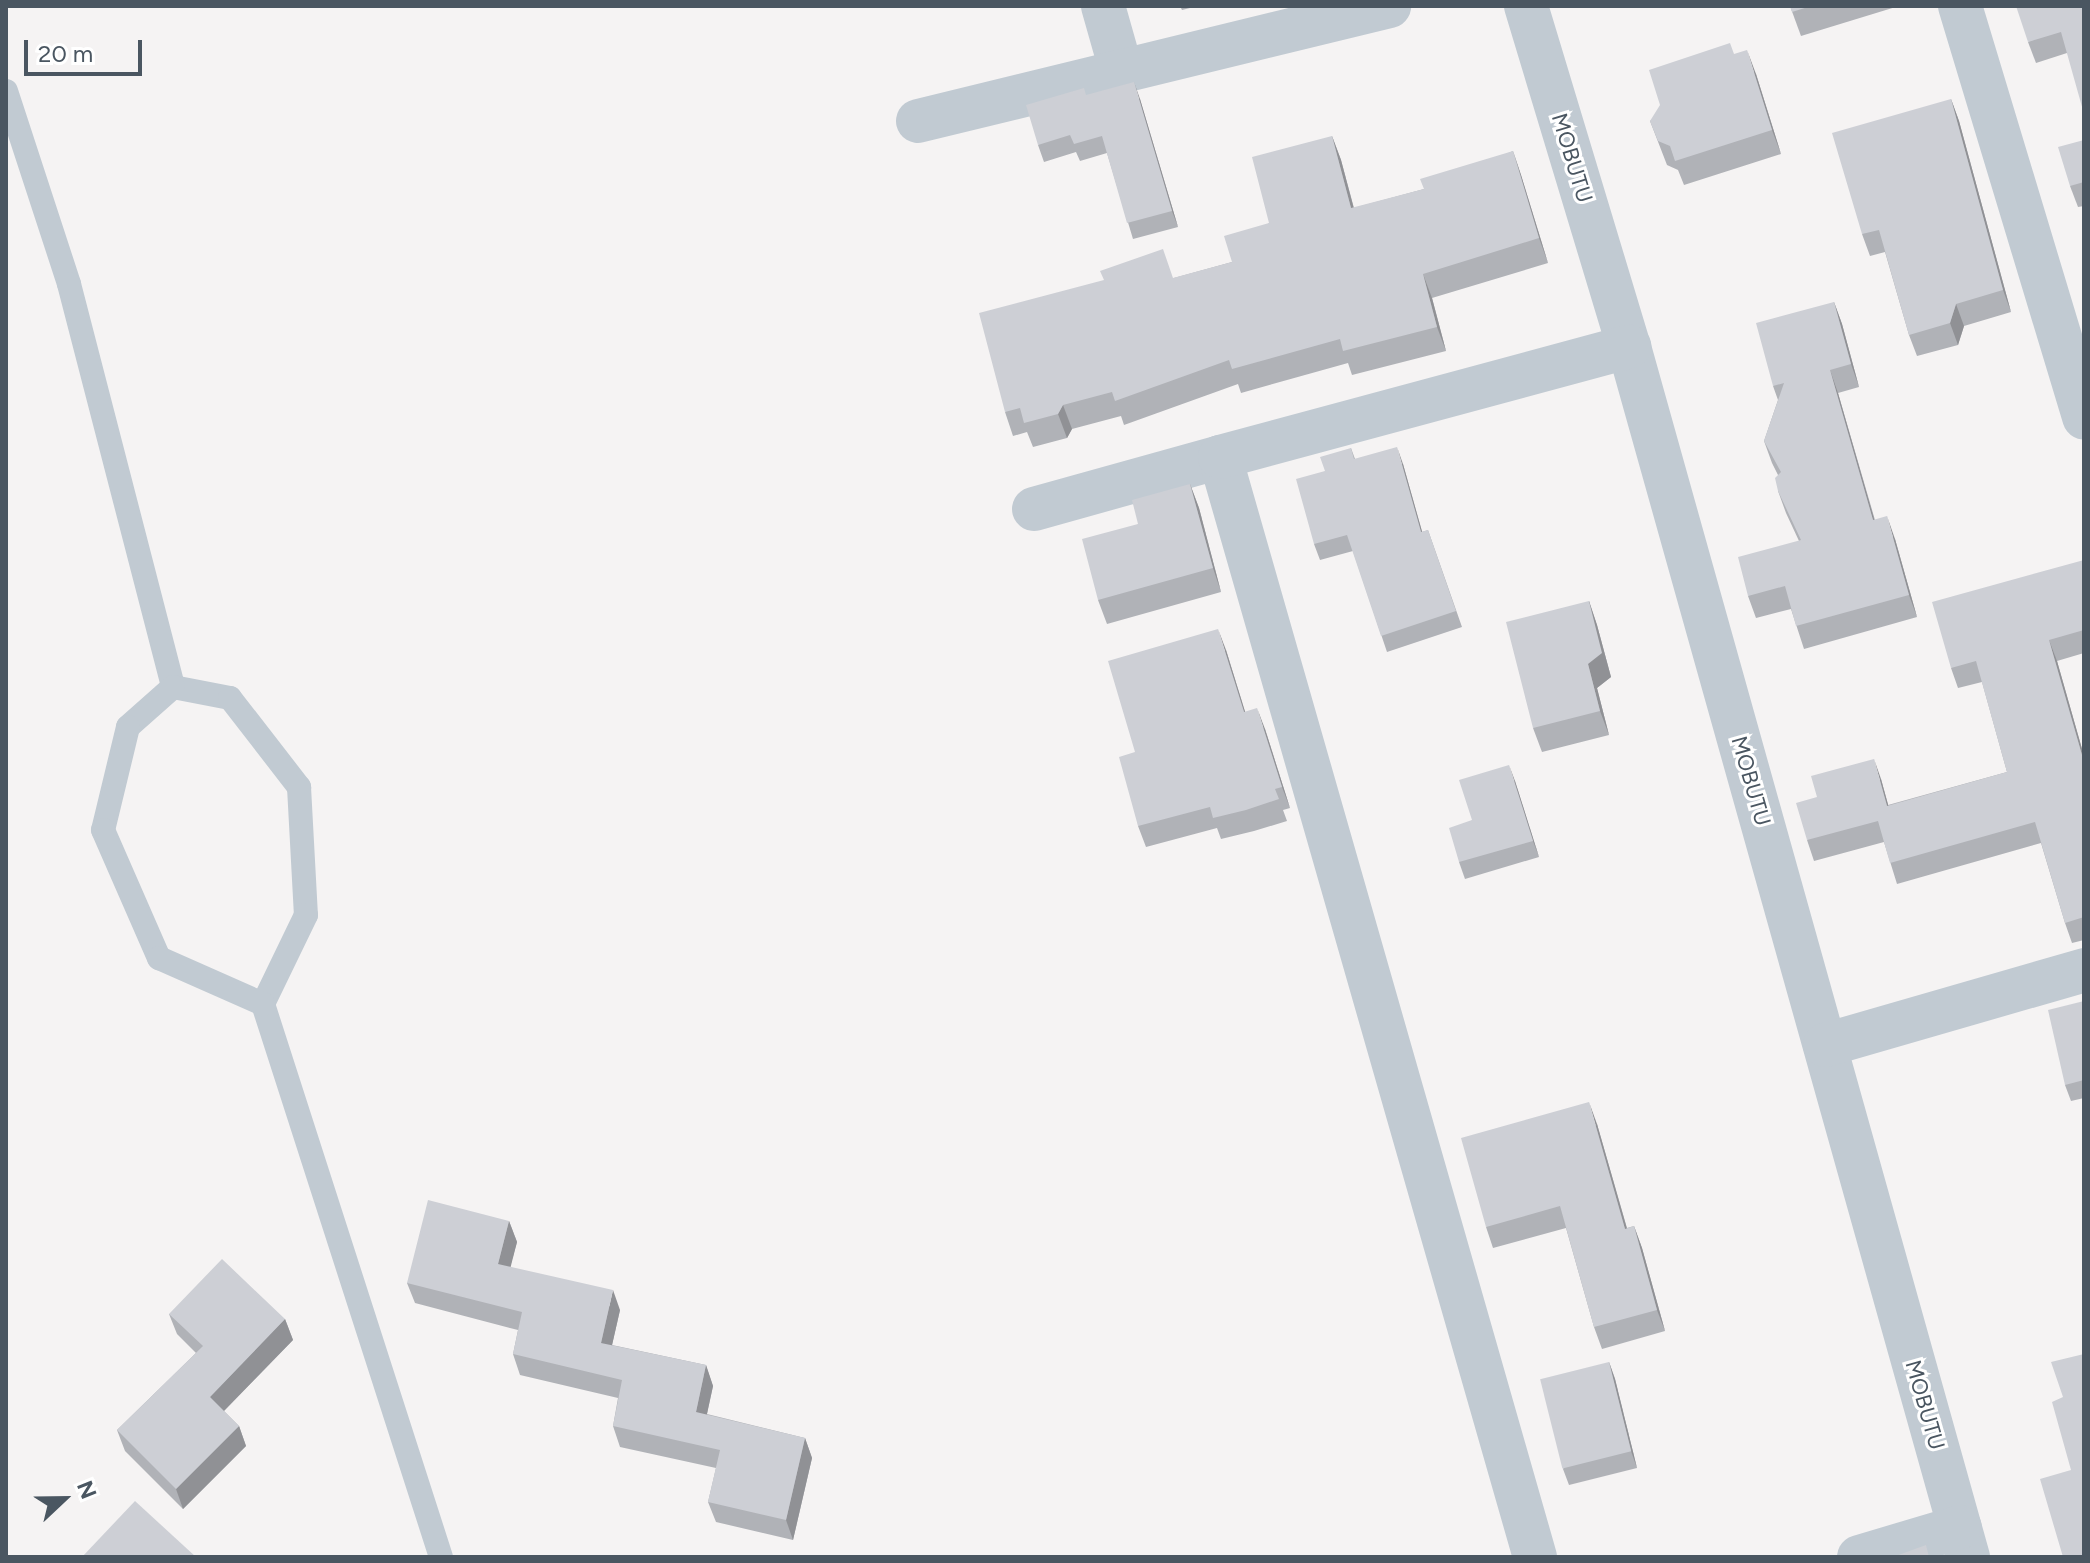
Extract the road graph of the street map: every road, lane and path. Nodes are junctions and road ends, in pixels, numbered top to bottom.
1 (1103, 6) edge
2 (1389, 6) edge
3 (1526, 6) edge
4 (1960, 6) edge
5 (1122, 73) junction
6 (6, 91) edge
7 (918, 121) dead end
8 (1629, 347) junction
9 (2084, 418) edge
10 (1220, 457) junction
11 (1034, 509) dead end
12 (173, 687) junction
13 (2084, 970) edge
14 (263, 1004) junction
15 (1825, 1045) junction
16 (1964, 1542) edge
17 (441, 1557) edge
18 (1535, 1557) edge
19 (1859, 1557) edge

1 - 5 street
2 - 5 street
3 - 8 street, MOBUTU
4 - 9 street
5 - 7 street
6 - 12 lane
8 - 10 street
8 - 15 street, MOBUTU
10 - 11 street
10 - 18 street
12 - 14 lane
12 - 14 lane
13 - 15 street
14 - 17 lane
15 - 16 street, MOBUTU
16 - 19 street

